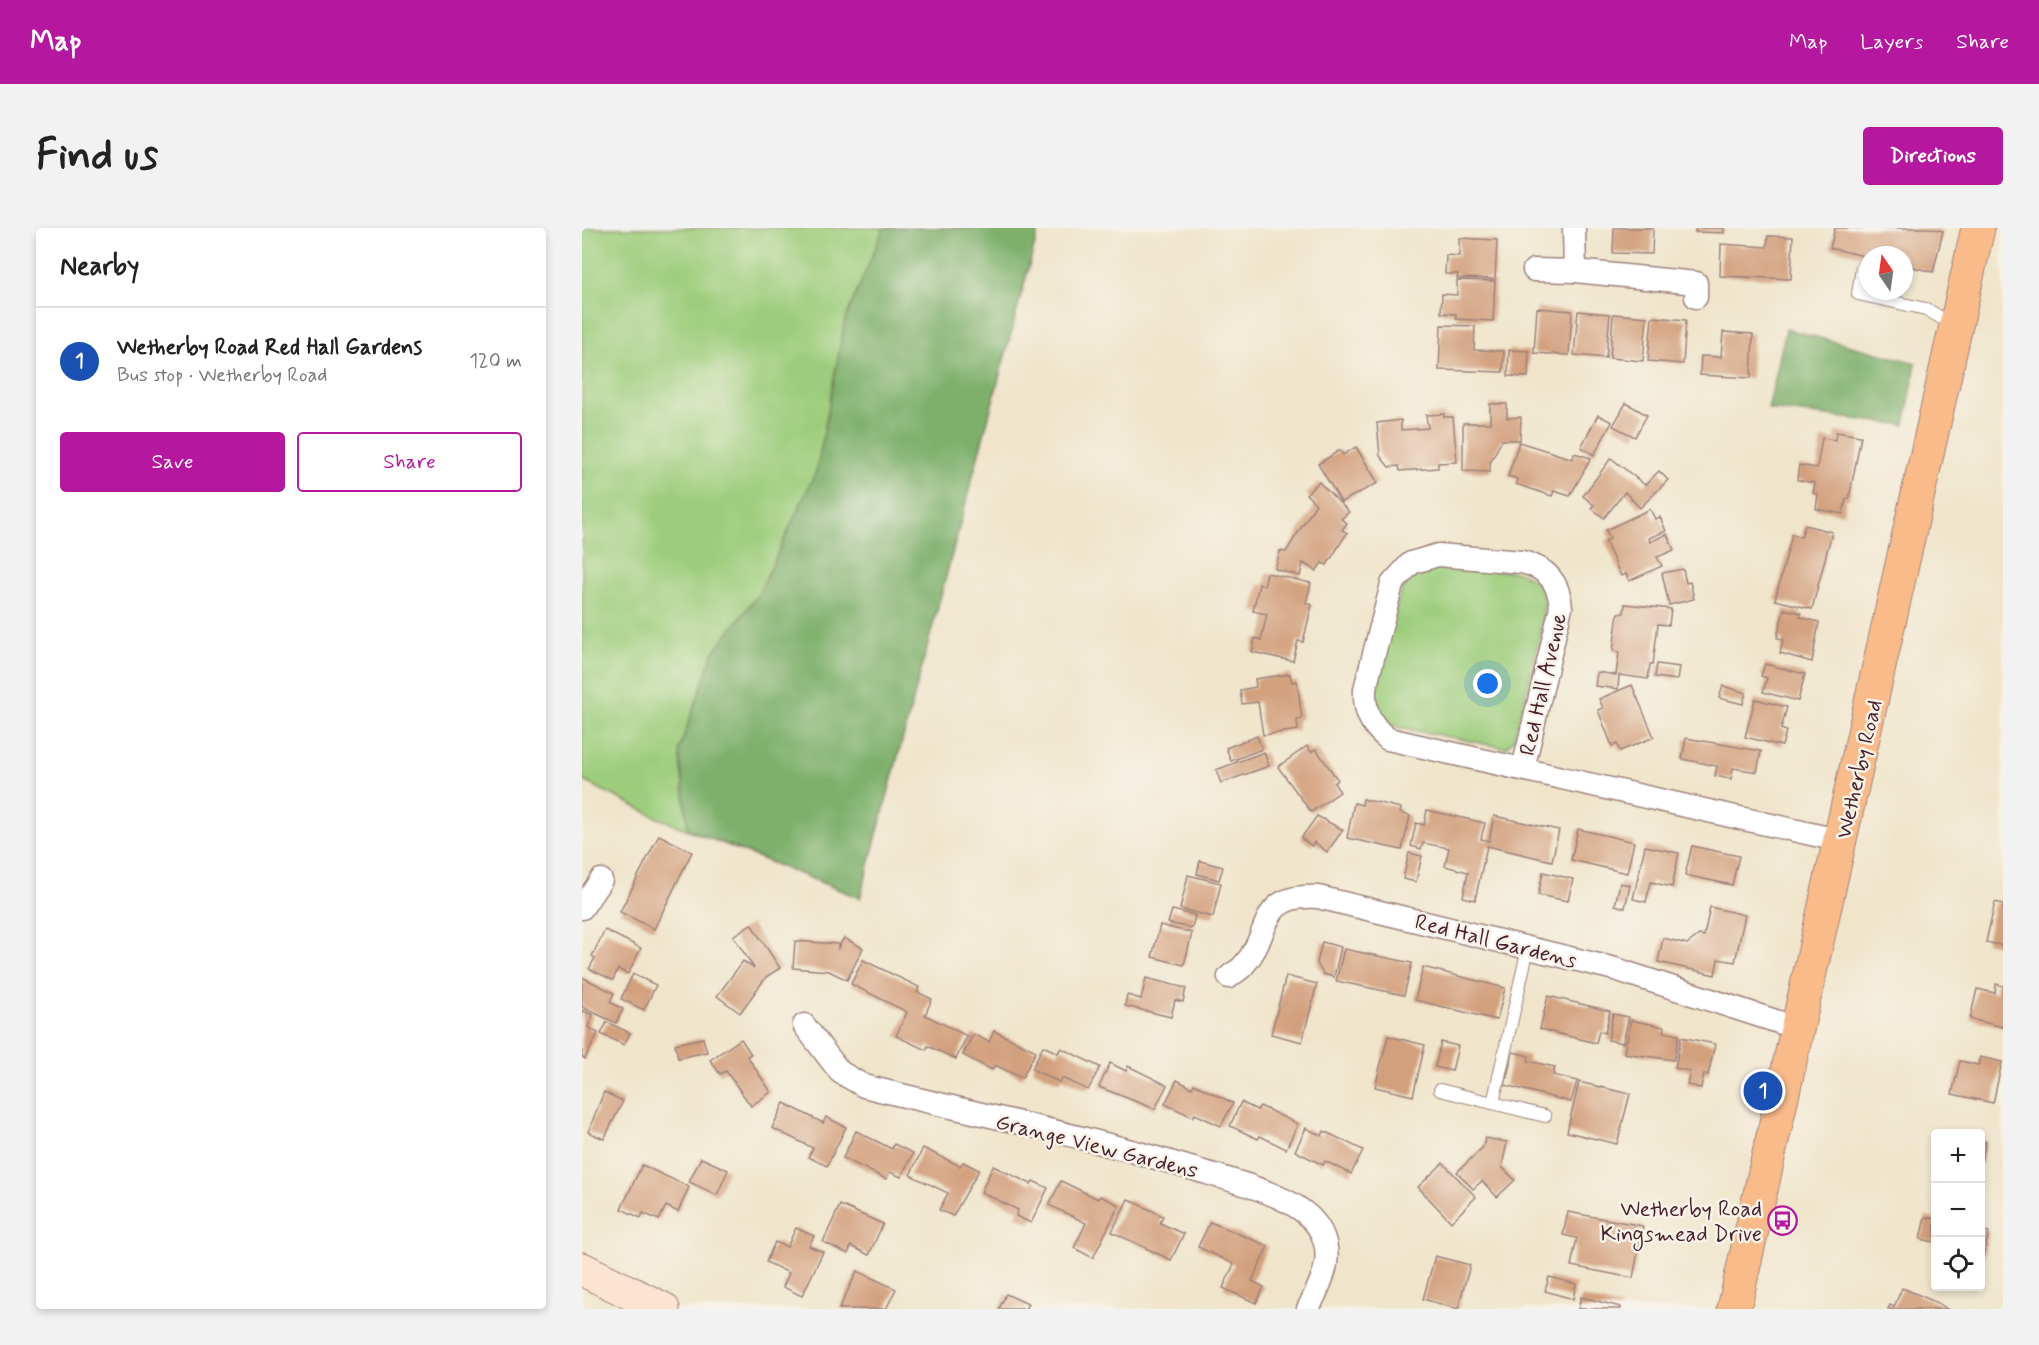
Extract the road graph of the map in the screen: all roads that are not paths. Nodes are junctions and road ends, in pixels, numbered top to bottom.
1 (1574, 228) edge
2 (1972, 231) edge
3 (1534, 270) dead end
4 (1575, 271) junction
5 (1696, 297) dead end
6 (1885, 300) edge
7 (1956, 327) junction
8 (1523, 769) junction
9 (1842, 841) junction
10 (601, 880) dead end
11 (582, 908) edge
12 (1528, 948) junction
13 (1228, 977) dead end
14 (804, 1025) dead end
15 (1797, 1028) junction
16 (1440, 1090) dead end
17 (1493, 1103) junction
18 (1545, 1116) dead end
19 (582, 1269) edge
20 (663, 1309) edge
21 (1308, 1309) edge
22 (1734, 1309) edge

1 - 4 street
2 - 7 main road, Wetherby Road
3 - 4 street
4 - 5 street
6 - 7 lane
7 - 9 main road, Wetherby Road
8 - 8 street, Red Hall Avenue
8 - 9 street, Red Hall Avenue
9 - 15 main road, Wetherby Road
10 - 11 street
12 - 13 street, Red Hall Gardens
12 - 15 street, Red Hall Gardens
12 - 17 lane
14 - 21 street, Grange View Gardens
15 - 22 main road, Wetherby Road
16 - 17 lane
17 - 18 lane
19 - 20 main road

